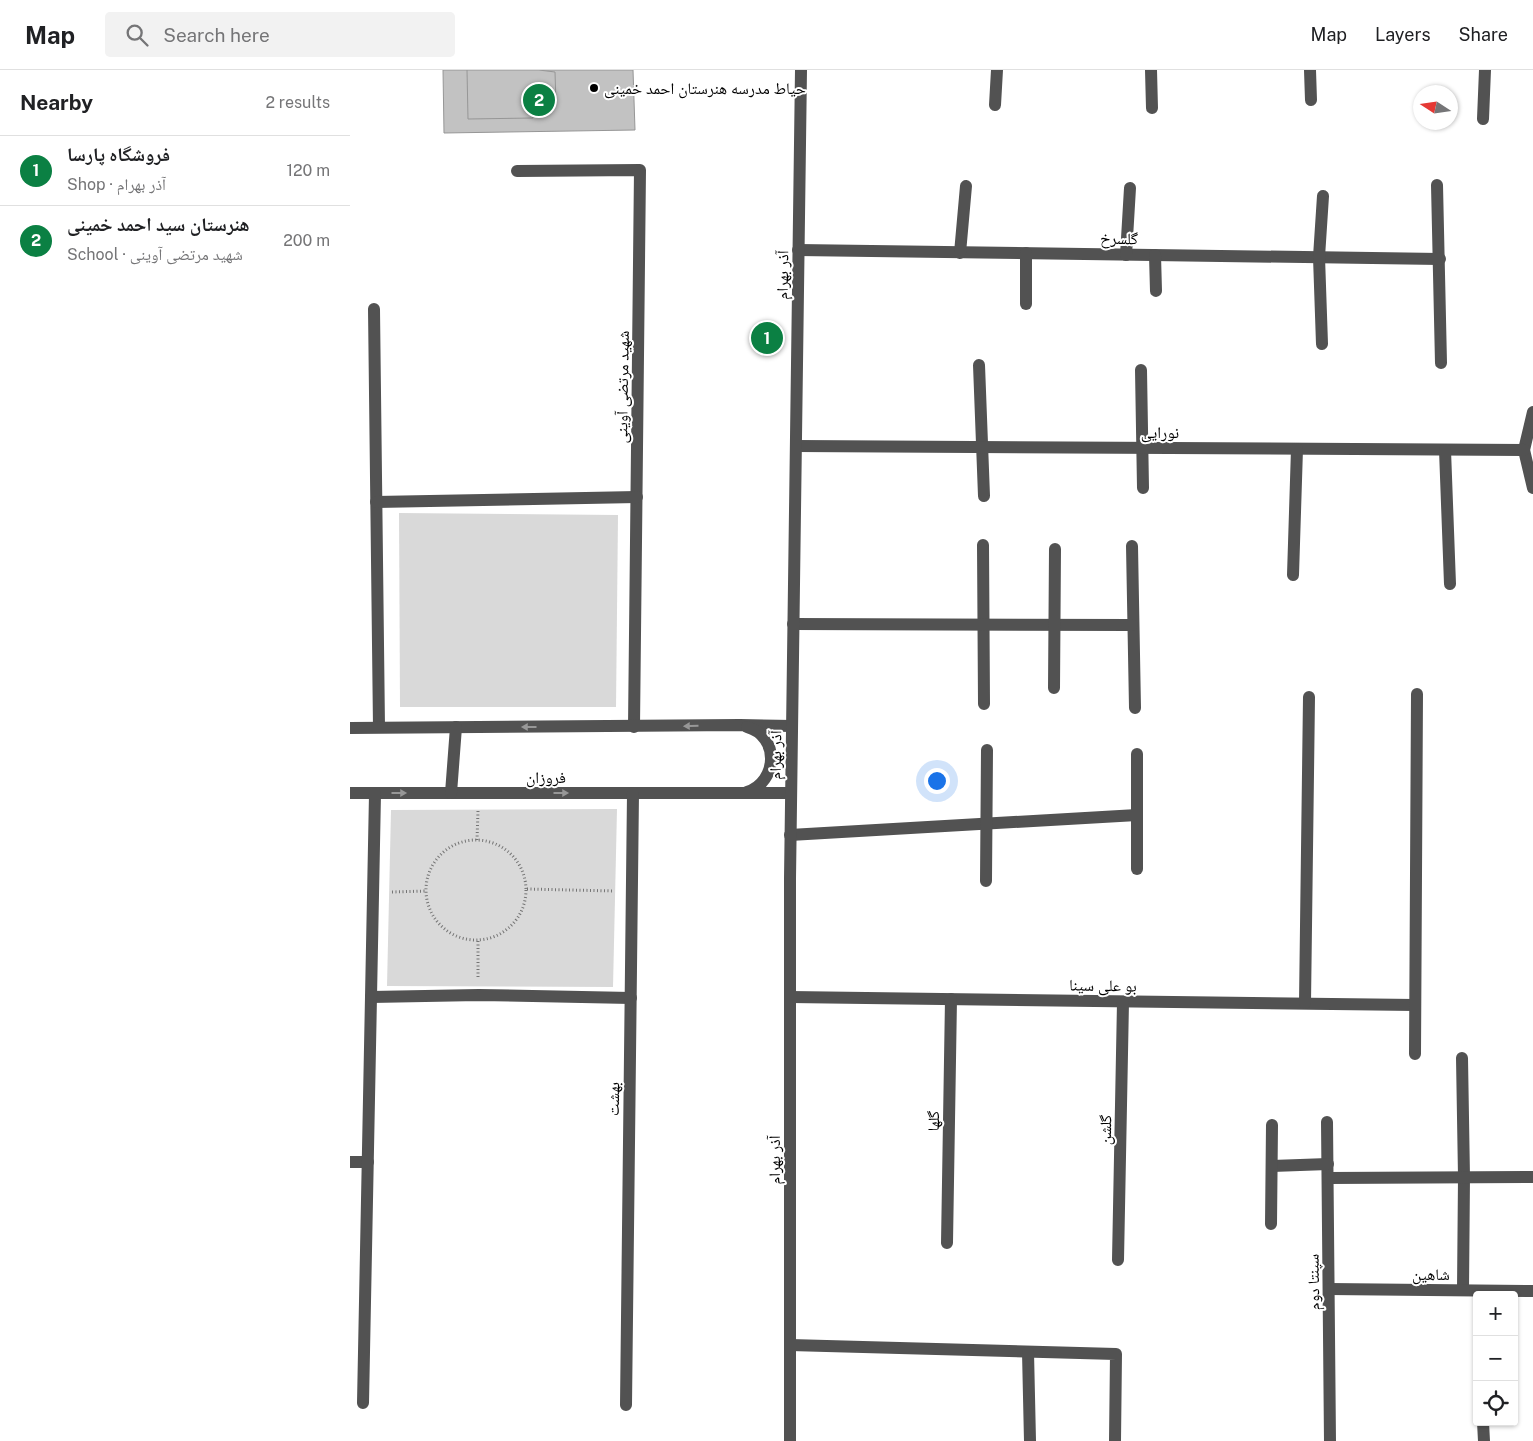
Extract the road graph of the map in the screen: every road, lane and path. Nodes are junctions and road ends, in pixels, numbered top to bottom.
1 (801, 70) edge
2 (997, 70) edge
3 (1151, 70) edge
4 (1310, 70) edge
5 (1485, 70) edge
6 (1311, 100) dead end
7 (995, 105) dead end
8 (1152, 108) dead end
9 (1483, 119) dead end
10 (517, 170) dead end
11 (1437, 185) dead end
12 (966, 186) dead end
13 (1130, 188) dead end
14 (1323, 196) dead end
15 (798, 250) junction
16 (960, 252) junction
17 (1026, 254) junction
18 (1126, 255) junction
19 (1155, 255) junction
20 (1319, 257) junction
21 (1440, 259) junction
22 (1156, 291) dead end
23 (1026, 304) dead end
24 (374, 309) dead end
25 (1322, 344) dead end
26 (1441, 363) dead end
27 (979, 365) dead end
28 (1141, 370) dead end
29 (1533, 412) edge
30 (796, 446) junction
31 (981, 447) junction
32 (1143, 448) junction
33 (1297, 449) junction
34 (1445, 450) junction
35 (1524, 450) junction
36 (1144, 488) dead end
37 (1533, 488) edge
38 (984, 496) dead end
39 (637, 497) junction
40 (376, 502) junction
41 (983, 545) dead end
42 (1132, 546) dead end
43 (1055, 548) dead end
44 (1293, 575) dead end
45 (1450, 584) dead end
46 (794, 624) junction
47 (983, 625) junction
48 (1055, 625) junction
49 (1132, 625) junction
50 (1054, 688) dead end
51 (1417, 694) dead end
52 (1309, 697) dead end
53 (984, 704) dead end
54 (1134, 708) dead end
55 (740, 725) junction
56 (792, 726) junction
57 (379, 727) junction
58 (456, 727) junction
59 (634, 727) junction
60 (350, 728) edge
61 (987, 750) dead end
62 (1138, 754) dead end
63 (350, 793) edge
64 (451, 793) junction
65 (633, 793) junction
66 (791, 793) junction
67 (375, 794) junction
68 (741, 794) junction
69 (478, 810) dead end
70 (1137, 815) junction
71 (987, 824) junction
72 (790, 835) junction
73 (477, 840) junction
74 (1137, 869) dead end
75 (986, 882) dead end
76 (527, 889) junction
77 (426, 891) junction
78 (632, 891) junction
79 (374, 892) junction
80 (478, 941) junction
81 (479, 995) junction
82 (371, 997) junction
83 (790, 997) junction
84 (631, 998) junction
85 (951, 999) junction
86 (1123, 1002) junction
87 (1305, 1004) junction
88 (1416, 1005) junction
89 (1415, 1054) dead end
90 (1462, 1058) dead end
91 (1327, 1122) dead end
92 (1272, 1126) dead end
93 (350, 1162) edge
94 (368, 1162) junction
95 (1328, 1164) junction
96 (1272, 1166) junction
97 (1464, 1177) junction
98 (1533, 1177) edge
99 (1328, 1178) junction
100 (1271, 1224) dead end
101 (947, 1243) dead end
102 (1118, 1260) dead end
103 (1329, 1290) junction
104 (1464, 1290) junction
105 (1533, 1291) edge
106 (1473, 1292) edge
107 (1518, 1292) edge
108 (790, 1345) junction
109 (1028, 1352) junction
110 (363, 1403) dead end
111 (626, 1405) dead end
112 (1483, 1426) edge
113 (790, 1441) edge
114 (1030, 1441) edge
115 (1115, 1441) edge
116 (1330, 1441) edge
117 (1484, 1441) edge

1 - 15 street, آذر بهرام
2 - 7 street
3 - 8 street
4 - 6 street
5 - 9 street
10 - 39 street, شهید مرتضی آوینی
11 - 21 street
12 - 16 street
13 - 18 street
14 - 20 street
15 - 16 street, گلسرخ
15 - 30 street, آذر بهرام
16 - 17 street, گلسرخ
17 - 18 street, گلسرخ
17 - 23 street
18 - 19 street, گلسرخ
19 - 20 street, گلسرخ
19 - 22 street
20 - 21 street, گلسرخ
20 - 25 street
21 - 26 street
24 - 40 street
27 - 31 street
28 - 32 street
29 - 35 street
30 - 31 street, نورایی
30 - 46 street, آذر بهرام
31 - 32 street, نورایی
31 - 38 street
32 - 33 street, نورایی
32 - 36 street
33 - 34 street, نورایی
33 - 44 street
34 - 35 street, نورایی
34 - 45 street
35 - 37 street
39 - 40 street
39 - 59 street, شهید مرتضی آوینی
40 - 57 street
41 - 47 street
42 - 49 street
43 - 48 street
46 - 47 street
46 - 56 street, آذر بهرام
47 - 48 street
47 - 53 street
48 - 49 street
48 - 50 street
49 - 54 street
51 - 88 street
52 - 87 street
55 - 56 street
55 -> 59 street
55 - 68 street
56 - 66 street, آذر بهرام
57 - 58 street
57 - 60 street
59 -> 58 street
58 - 64 street
61 - 71 street
62 - 70 street
63 - 67 street, فروزان
64 -> 65 street, فروزان
67 -> 64 street, فروزان
65 - 68 street, فروزان
65 - 78 street, بهشت
66 - 68 street, فروزان
66 - 72 street, آذر بهرام
67 - 79 street
69 - 73 path
70 - 71 street
70 - 74 street
71 - 72 street
71 - 75 street
72 - 83 street, آذر بهرام
73 - 76 path
73 - 77 path
76 - 78 path
76 - 80 path
77 - 79 path
77 - 80 path
78 - 84 street, بهشت
79 - 82 street
80 - 81 path
81 - 82 street
81 - 84 street
82 - 94 street
83 - 85 street, بو علی سینا
83 - 108 street, آذر بهرام
84 - 111 street, بهشت
85 - 86 street, بو علی سینا
85 - 101 street, گلها
86 - 87 street, بو علی سینا
86 - 102 street, گلشن
87 - 88 street, بو علی سینا
88 - 89 street
90 - 97 street
91 - 95 street, سپنتا دوم
92 - 96 street
93 - 94 street
94 - 110 street
95 - 96 street
95 - 99 street, سپنتا دوم
96 - 100 street
97 - 98 street
97 - 99 street
97 - 104 street
99 - 103 street, سپنتا دوم
103 - 104 street, شاهین
103 - 116 street, سپنتا دوم
104 - 106 street, شاهین
105 - 107 street, شاهین
108 - 109 street
108 - 113 street, آذر بهرام
109 - 114 street
109 - 115 street
112 - 117 street

